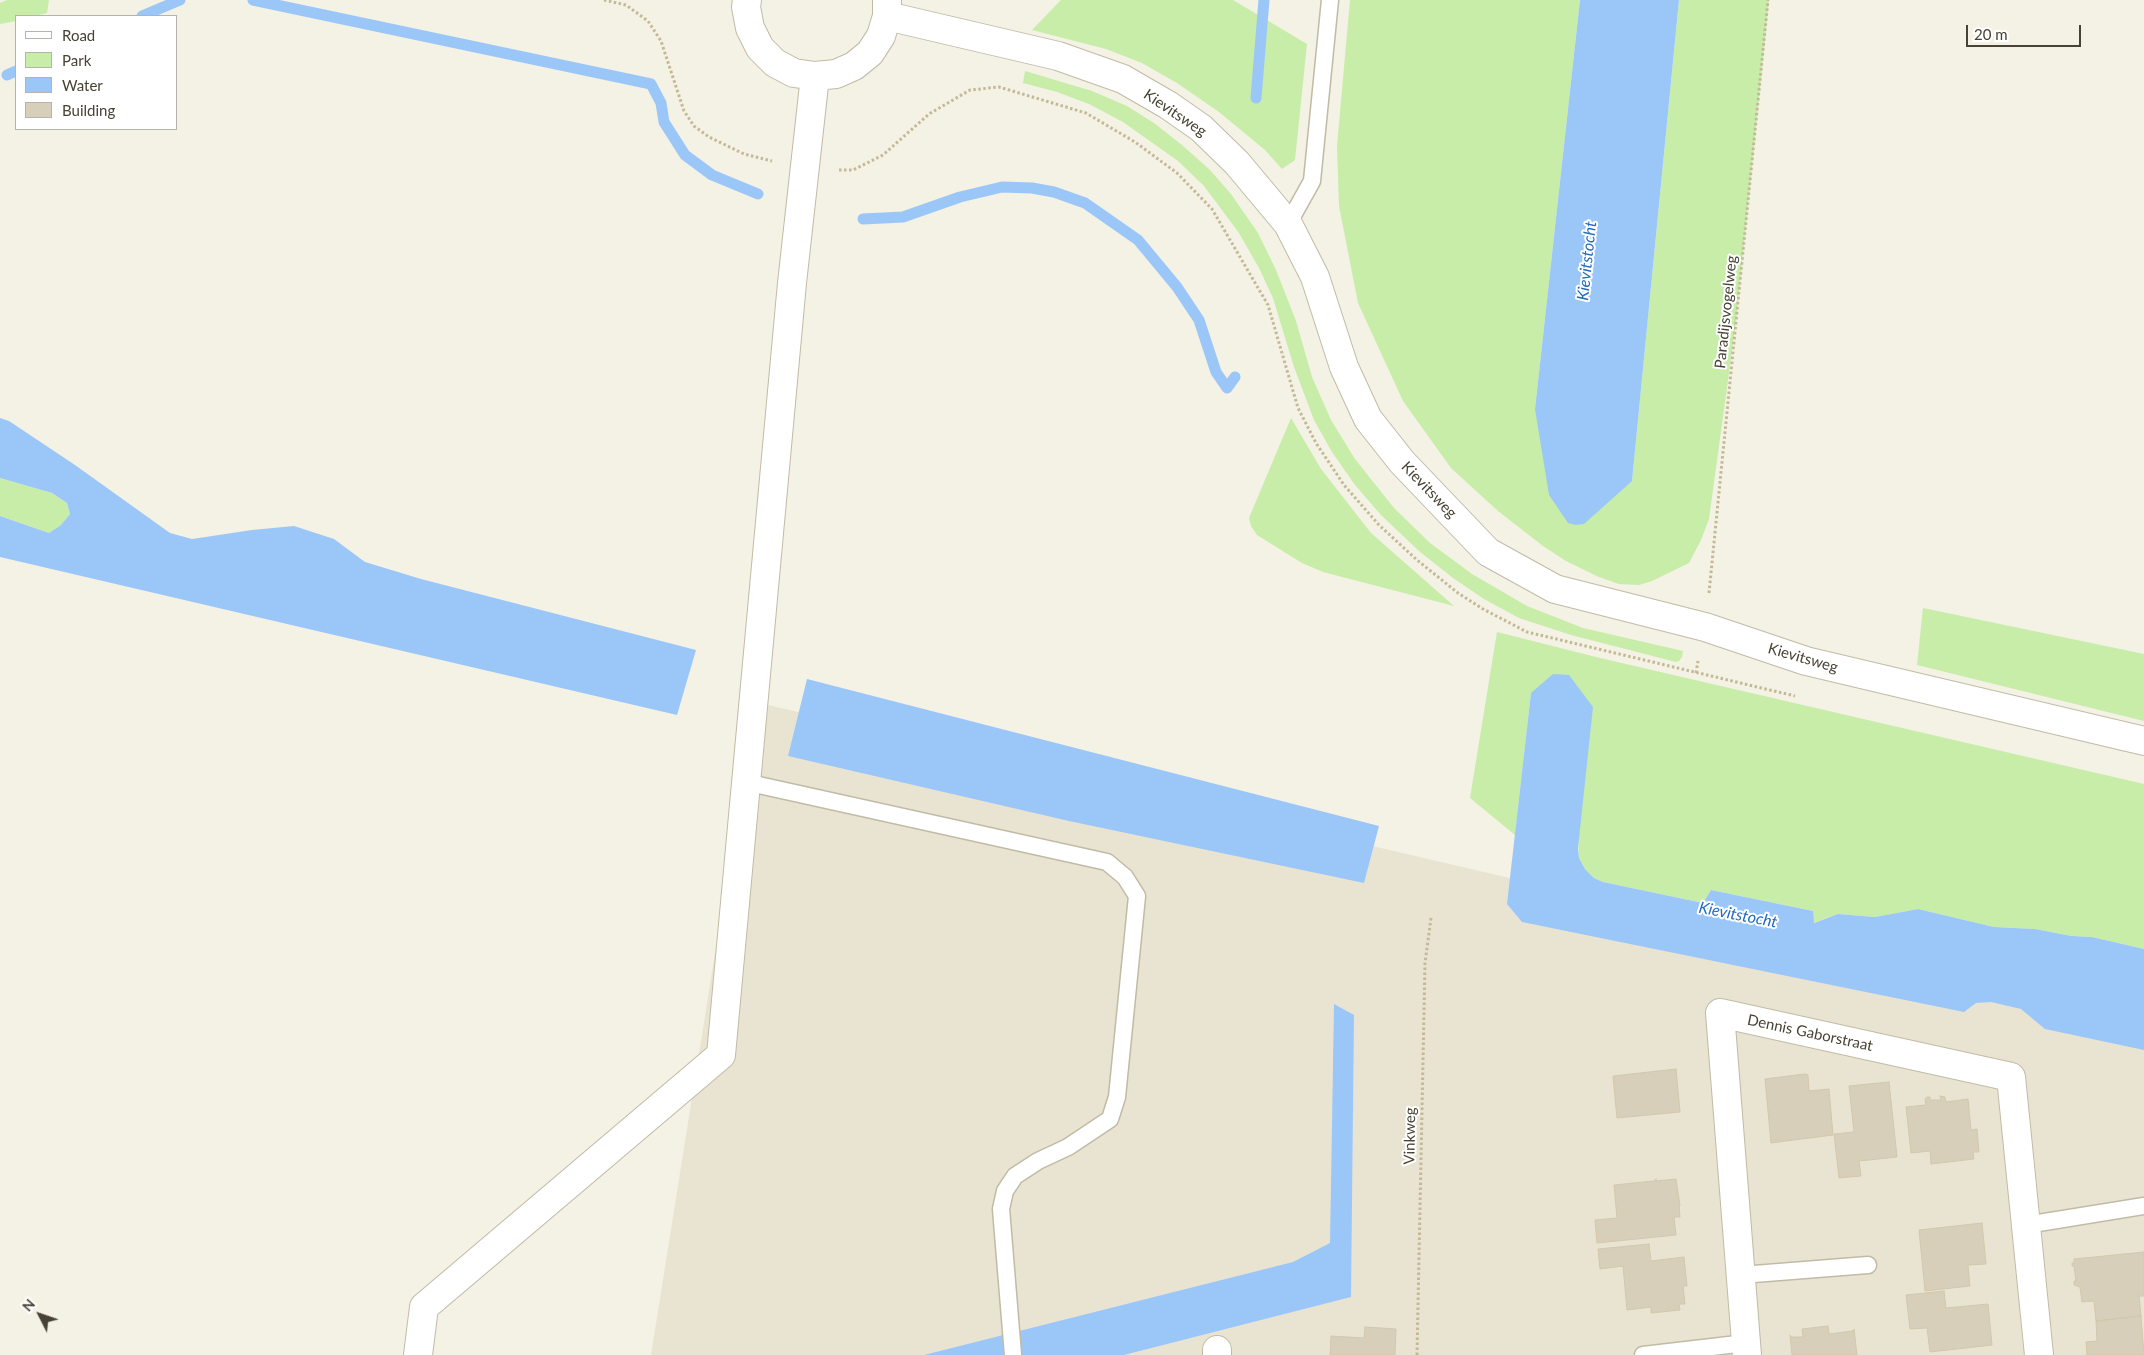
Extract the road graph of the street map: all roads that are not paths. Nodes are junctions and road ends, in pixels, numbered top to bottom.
1 (747, 0) edge
2 (1330, 0) edge
3 (887, 8) edge
4 (816, 76) junction
5 (1288, 224) junction
6 (2144, 741) edge
7 (746, 782) junction
8 (2144, 1206) edge
9 (2026, 1225) junction
10 (1868, 1265) dead end
11 (1741, 1275) junction
12 (1747, 1349) edge
13 (418, 1355) edge
14 (1013, 1355) edge
15 (1643, 1355) edge
16 (2039, 1355) edge

1 - 4 street
2 - 5 lane
3 - 4 street
3 - 5 street, Kievitsweg
4 - 7 street
5 - 6 street, Kievitsweg
7 - 13 street
7 - 14 lane
8 - 9 lane
9 - 11 street, Dennis Gaborstraat
9 - 16 street, Dennis Gaborstraat
10 - 11 lane
11 - 12 street, Dennis Gaborstraat
12 - 15 lane, Dennis Gaborstraat

